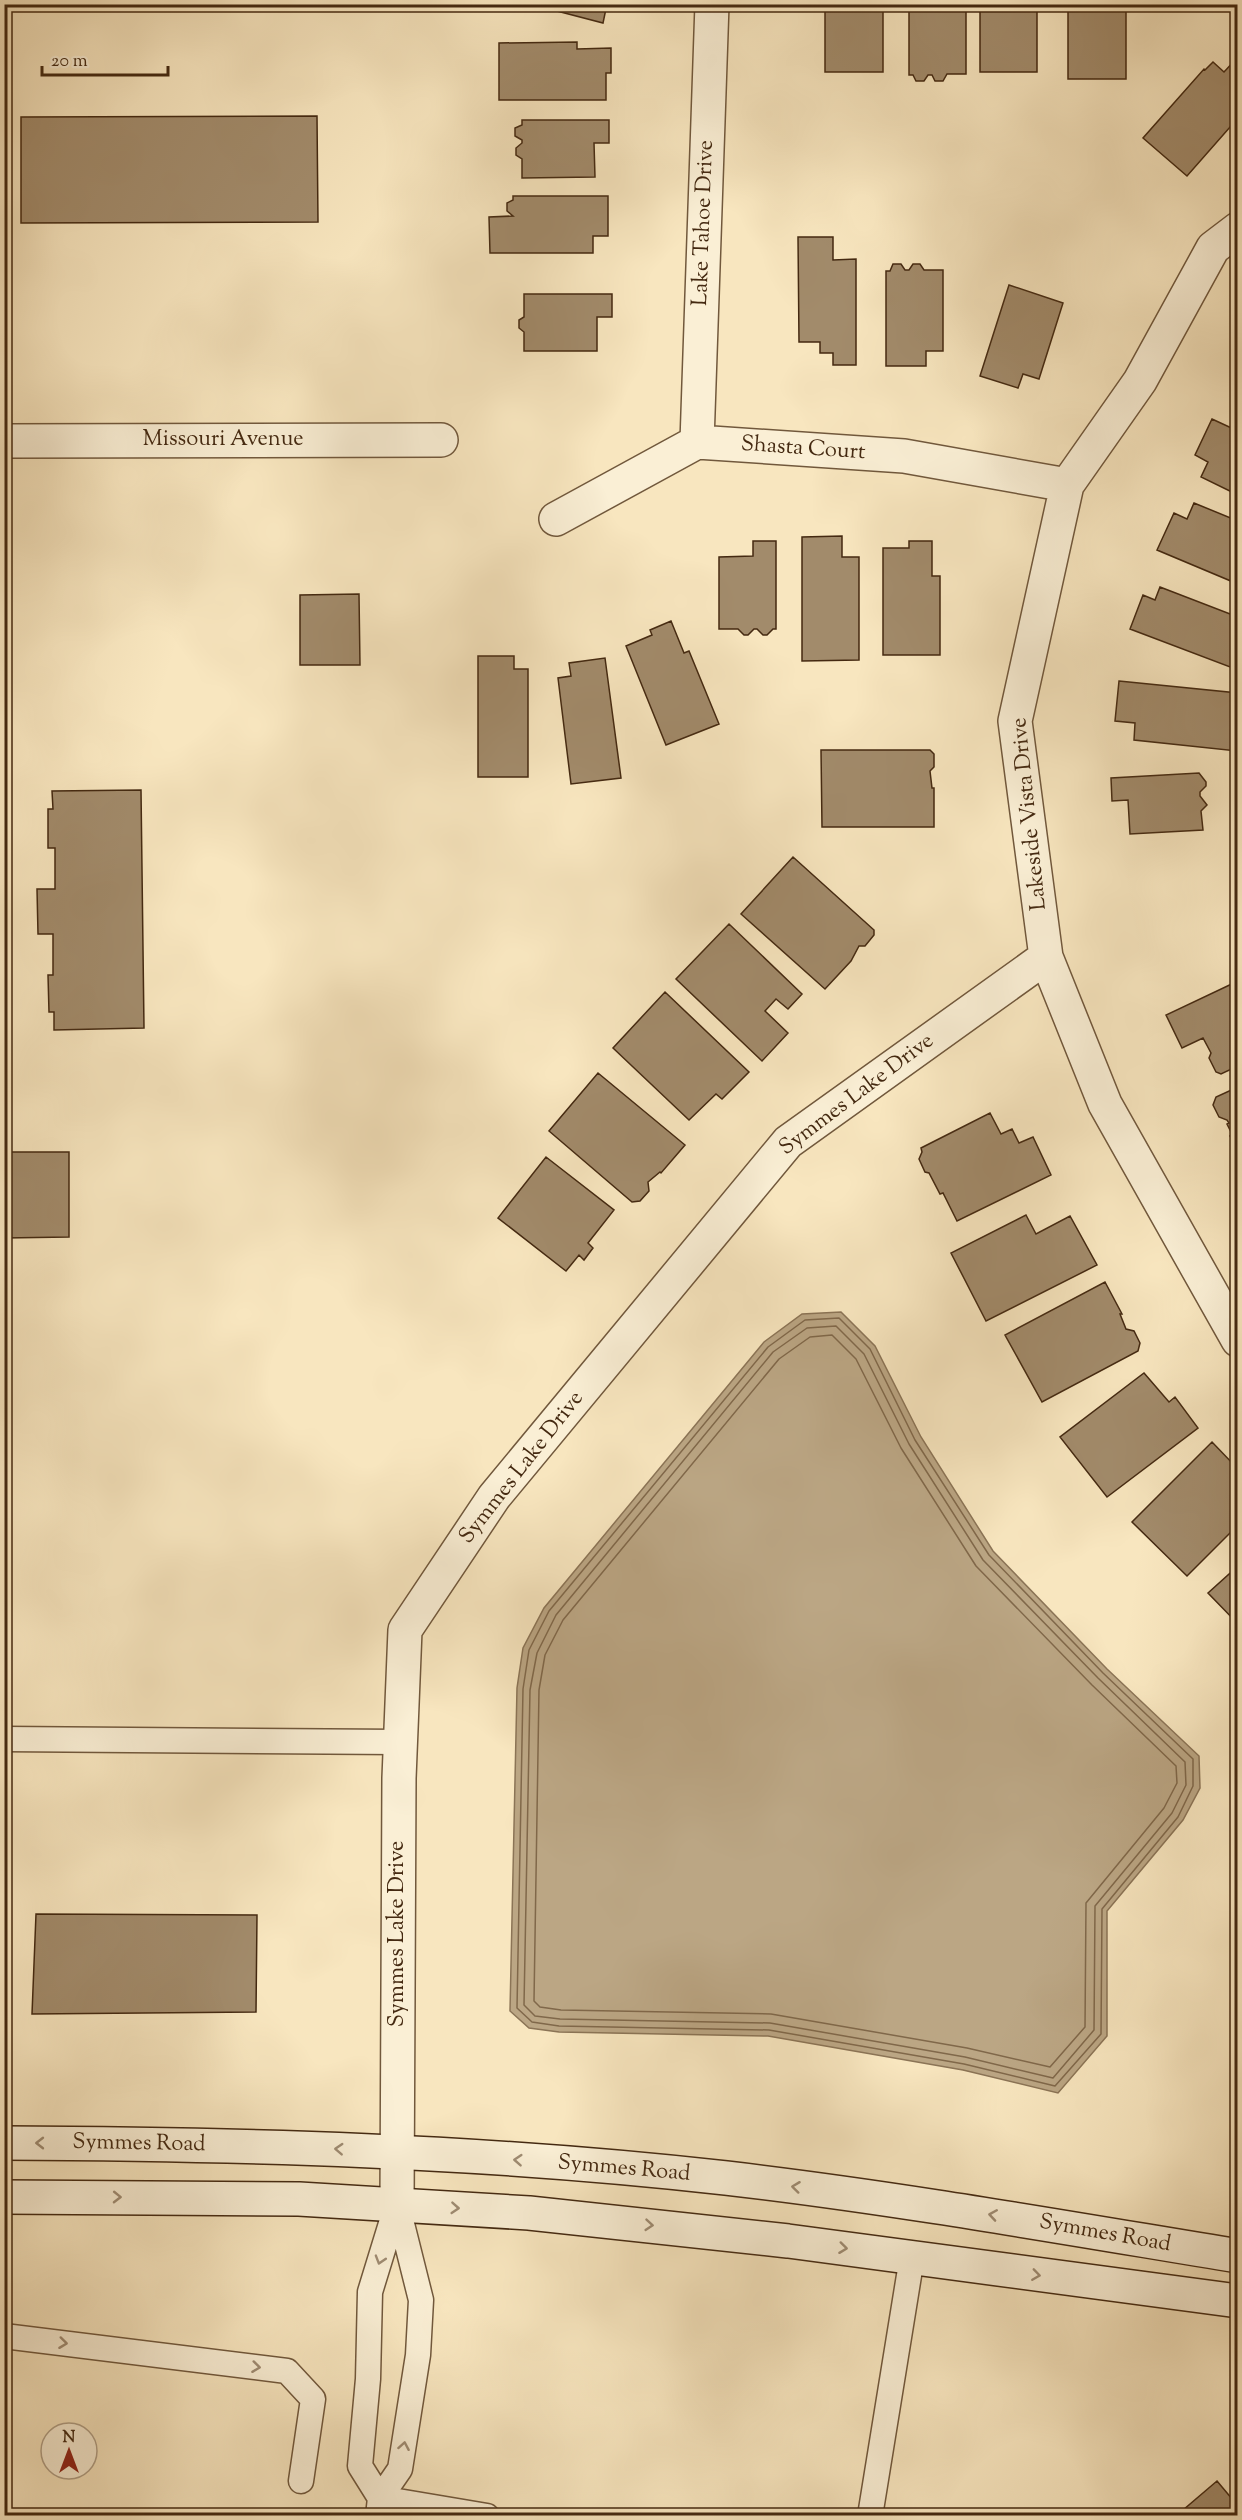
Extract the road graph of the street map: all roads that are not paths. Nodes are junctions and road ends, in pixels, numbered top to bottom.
1 (712, 4) edge
2 (1238, 229) edge
3 (441, 440) dead end
4 (4, 441) edge
5 (697, 442) junction
6 (1066, 485) junction
7 (556, 519) dead end
8 (1046, 957) junction
9 (1238, 1340) edge
10 (4, 1739) edge
11 (400, 1742) junction
12 (4, 2143) edge
13 (398, 2152) junction
14 (4, 2197) edge
15 (397, 2204) junction
16 (1238, 2256) edge
17 (912, 2257) junction
18 (1238, 2301) edge
19 (4, 2336) edge
20 (302, 2481) dead end
21 (379, 2507) edge
22 (487, 2516) edge
23 (870, 2516) edge

1 - 5 street, Lake Tahoe Drive
2 - 6 street, Lakeside Vista Drive
3 - 4 street, Missouri Avenue
5 - 6 street, Shasta Court
5 - 7 street
6 - 8 street, Lakeside Vista Drive
8 - 9 street, Lakeside Vista Drive
8 - 11 street, Symmes Lake Drive
10 - 11 lane
11 - 13 street, Symmes Lake Drive
13 -> 12 street, Symmes Road
13 - 15 street, Symmes Lake Drive
16 -> 13 street, Symmes Road
14 -> 15 street, Symmes Road
15 -> 17 street, Symmes Road
15 -> 21 lane
21 -> 15 lane
17 -> 18 street, Symmes Road
17 - 23 lane
19 -> 20 lane
21 - 22 lane

